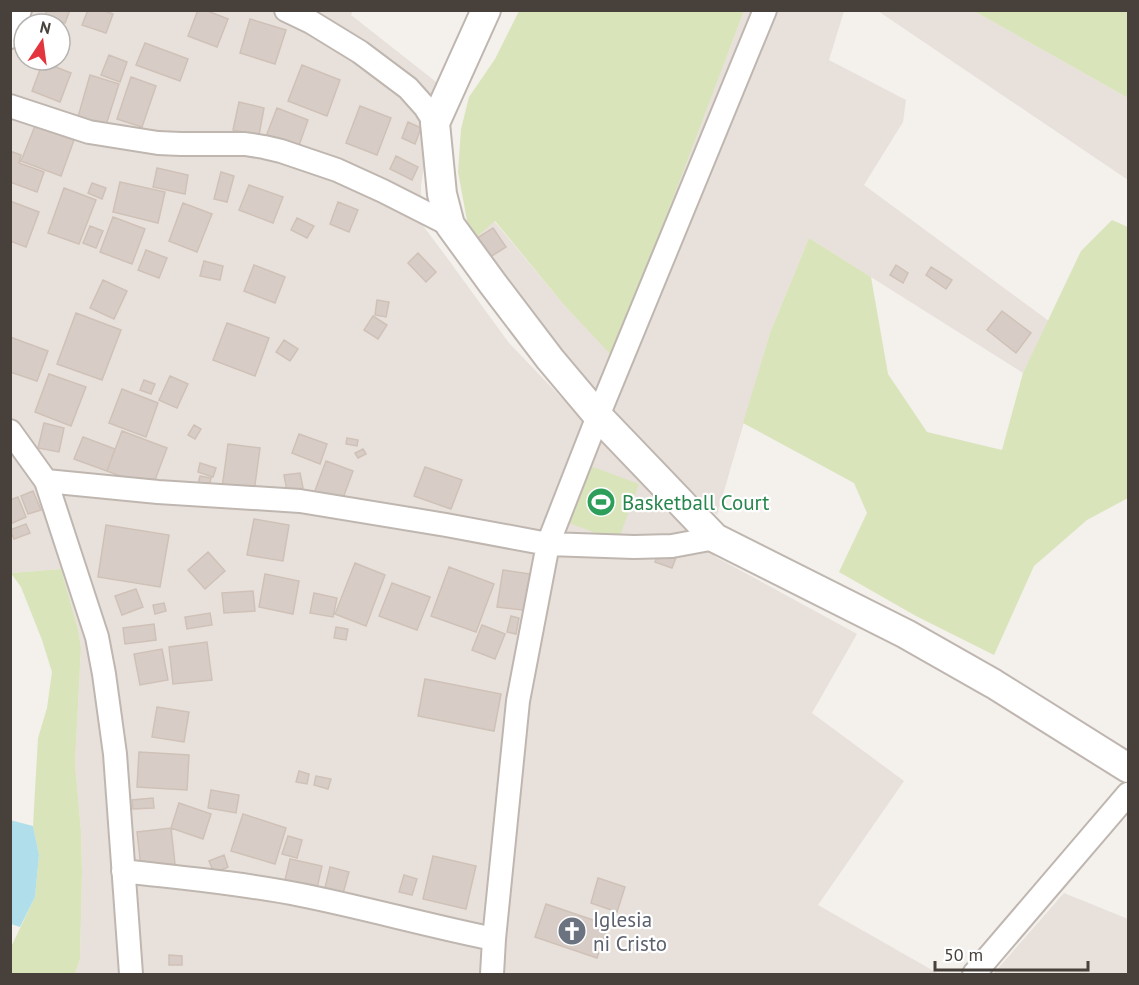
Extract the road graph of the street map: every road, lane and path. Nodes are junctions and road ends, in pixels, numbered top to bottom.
1 (20, 10) edge
2 (286, 10) edge
3 (486, 10) edge
4 (765, 10) edge
5 (10, 37) edge
6 (10, 106) edge
7 (435, 123) junction
8 (450, 225) junction
9 (598, 416) junction
10 (10, 431) edge
11 (46, 481) junction
12 (715, 538) junction
13 (548, 544) junction
14 (1128, 768) edge
15 (1128, 794) edge
16 (123, 871) junction
17 (494, 939) junction
18 (131, 975) edge
19 (492, 975) edge
20 (974, 975) edge

1 - 5 street
2 - 7 street
3 - 7 street
4 - 9 street
6 - 8 street
7 - 8 street
8 - 9 street
9 - 12 street
9 - 13 street
10 - 11 street
11 - 13 street
11 - 16 street
12 - 13 street
12 - 14 street
13 - 17 street
15 - 20 street
16 - 17 street
16 - 18 street
17 - 19 street

